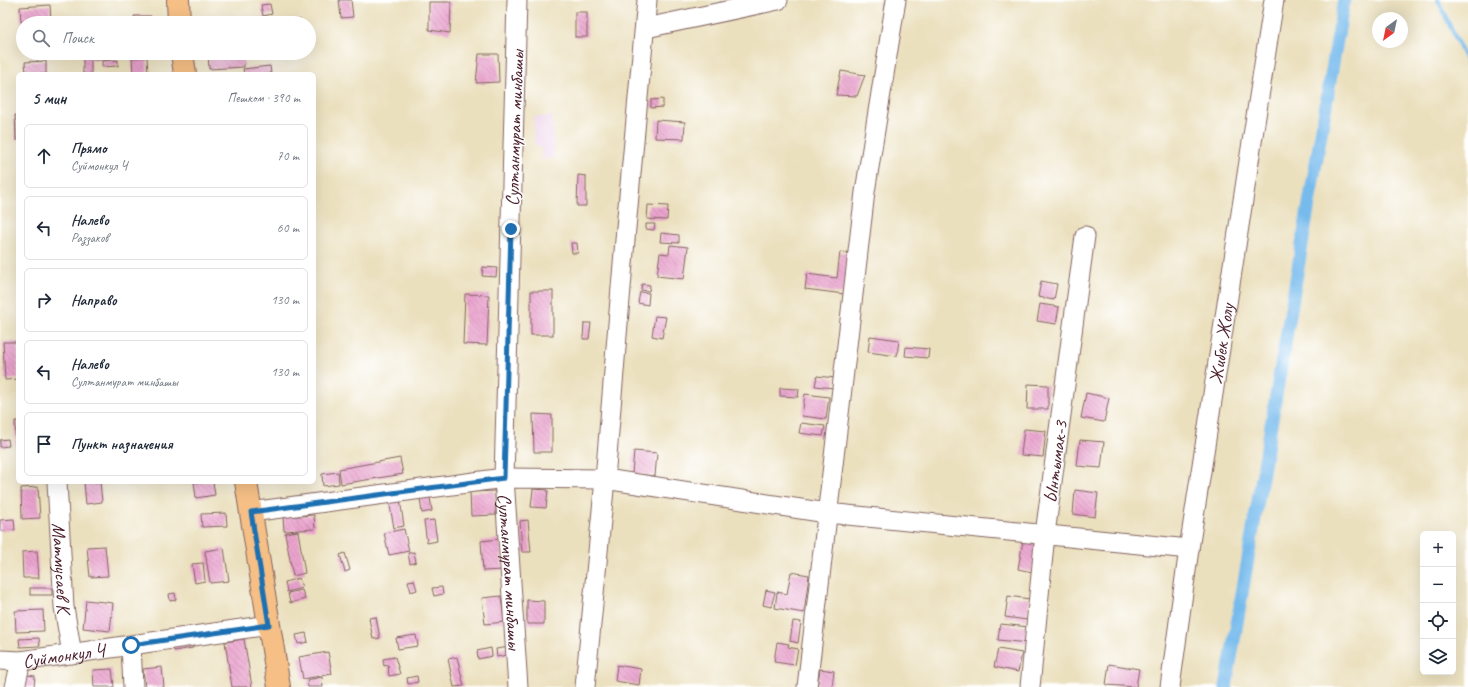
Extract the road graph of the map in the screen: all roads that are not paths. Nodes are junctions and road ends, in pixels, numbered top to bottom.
1 (178, 0) edge
2 (517, 0) edge
3 (648, 0) edge
4 (778, 0) edge
5 (896, 0) edge
6 (1274, 0) edge
7 (179, 16) edge
8 (646, 28) junction
9 (183, 60) edge
10 (184, 72) edge
11 (1085, 236) dead end
12 (504, 478) junction
13 (605, 479) junction
14 (57, 484) edge
15 (246, 484) edge
16 (251, 512) junction
17 (828, 513) junction
18 (1045, 534) junction
19 (1189, 548) junction
20 (269, 625) junction
21 (131, 645) junction
22 (72, 654) junction
23 (0, 660) edge
24 (21, 661) junction
25 (15, 687) edge
26 (133, 687) edge
27 (279, 687) edge
28 (518, 687) edge
29 (584, 687) edge
30 (806, 687) edge
31 (1030, 687) edge
32 (1170, 687) edge

1 - 7 main road
2 - 12 street, Султанмурат минбашы
3 - 8 street
4 - 8 street
5 - 17 street
6 - 19 street, Жибек Жолу
8 - 13 street
9 - 10 main road
11 - 18 street, Ынтымак-3
12 - 13 street
12 - 16 street
12 - 28 street, Султанмурат минбашы
13 - 17 street
13 - 29 street
14 - 22 street, Матмусаев К
15 - 16 main road
16 - 20 main road
17 - 18 street
17 - 30 street
18 - 19 street
18 - 31 street, Ынтымак-3
19 - 32 street, Жибек Жолу
20 - 21 street, Суймонкул Ч
20 - 27 main road
21 - 22 street, Суймонкул Ч
21 - 26 street
22 - 24 street, Суймонкул Ч
23 - 24 street, Суймонкул Ч
24 - 25 street

